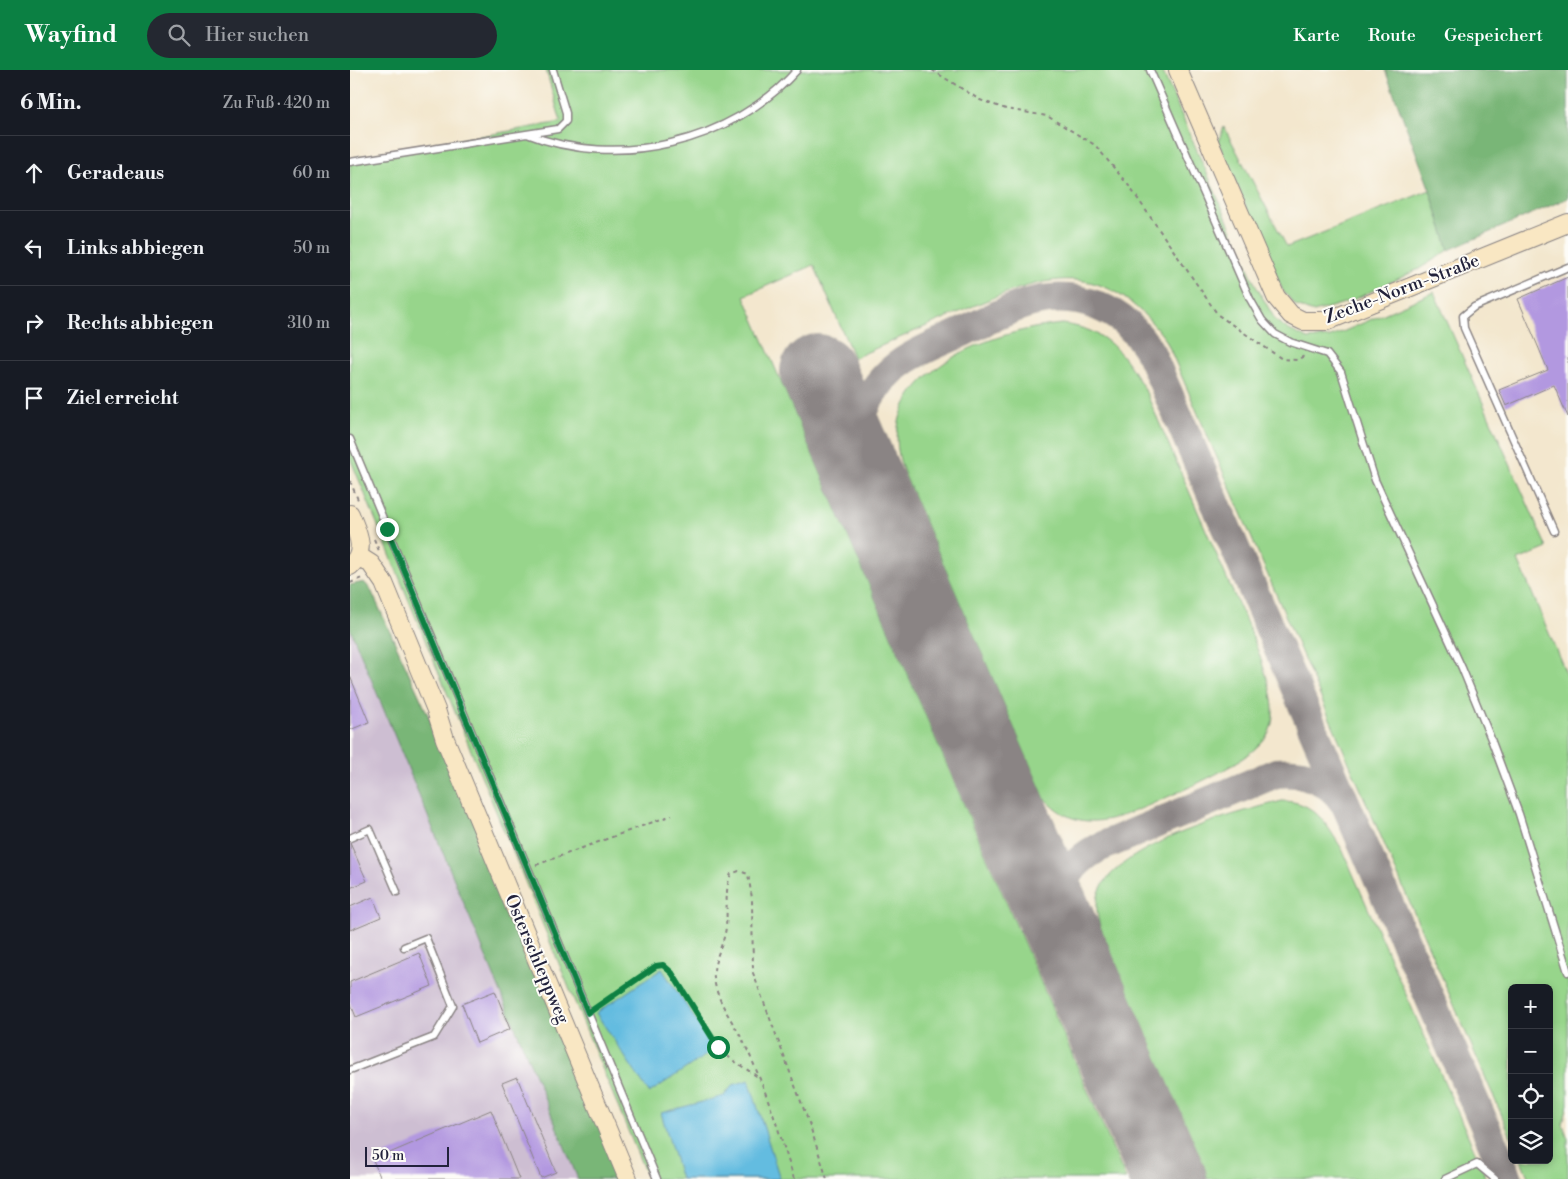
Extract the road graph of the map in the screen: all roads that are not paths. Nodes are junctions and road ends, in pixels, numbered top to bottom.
1 (553, 70) edge
2 (797, 70) edge
3 (1150, 70) edge
4 (1178, 70) edge
5 (527, 134) junction
6 (350, 162) edge
7 (1568, 223) edge
8 (1568, 267) edge
9 (350, 440) edge
10 (350, 514) edge
11 (1554, 531) dead end
12 (357, 567) edge
13 (350, 838) edge
14 (397, 892) dead end
15 (404, 947) dead end
16 (1568, 972) edge
17 (350, 1070) edge
18 (628, 1179) edge
19 (657, 1179) edge
20 (1445, 1179) edge
21 (1495, 1179) edge

1 - 5 lane
2 - 5 lane
3 - 16 lane
4 - 7 street, Zeche-Norm-Straße
5 - 6 lane
8 - 11 lane
9 - 19 lane
10 - 12 street
12 - 18 street, Osterschleppweg
13 - 14 lane
15 - 17 lane
20 - 21 lane

